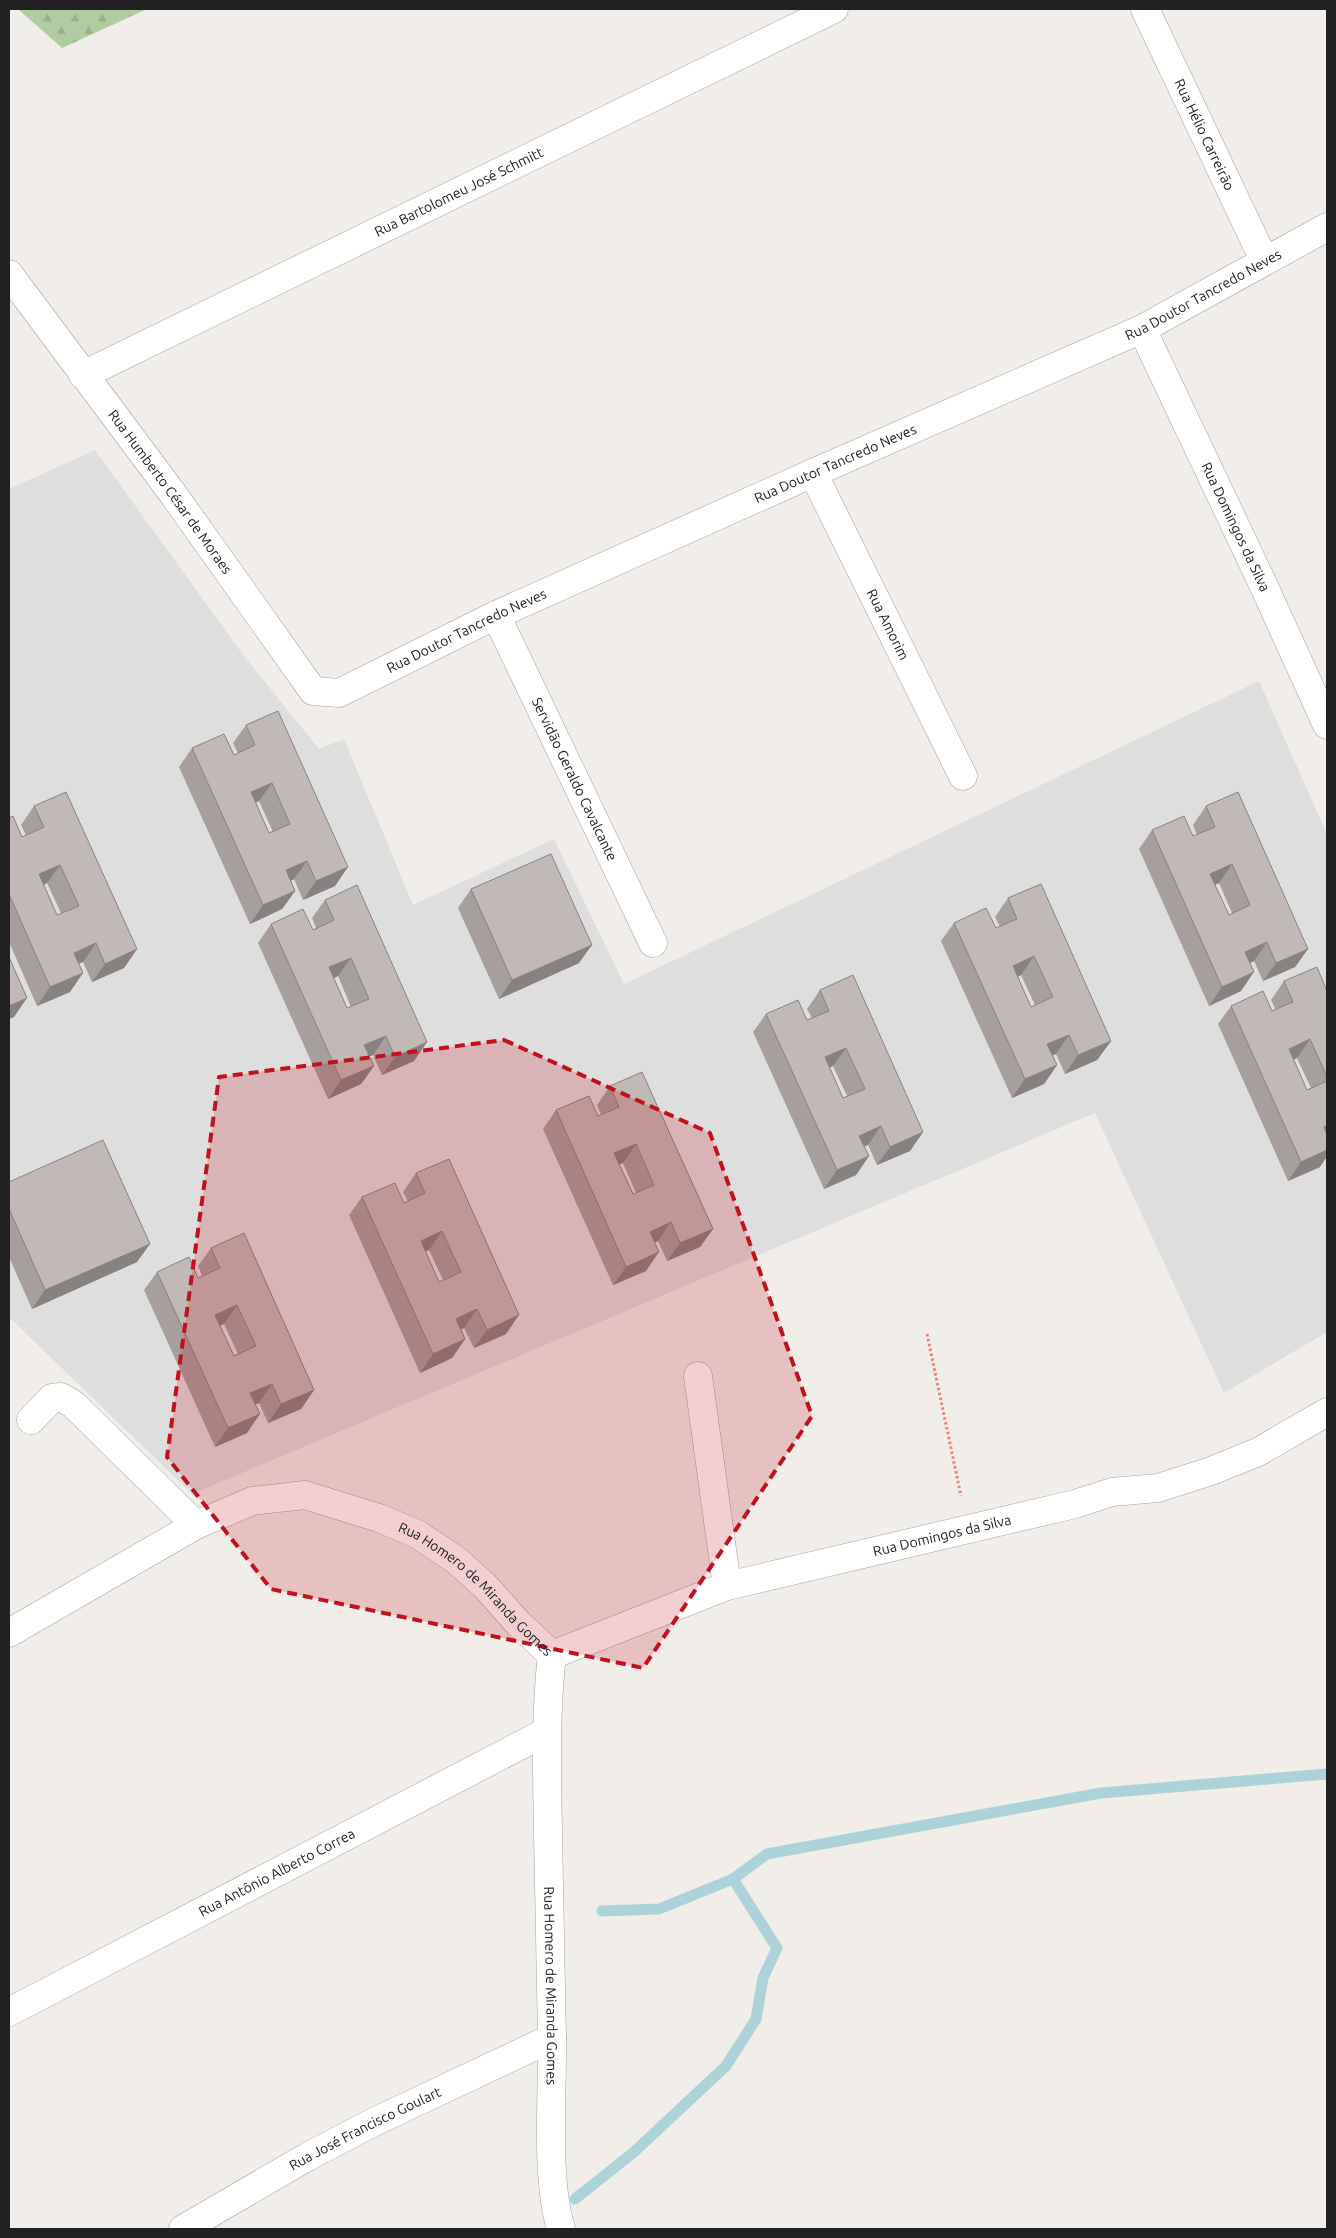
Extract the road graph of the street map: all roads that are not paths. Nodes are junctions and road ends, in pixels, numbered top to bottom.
1 (834, 9) edge
2 (1145, 9) edge
3 (1327, 227) edge
4 (1264, 260) junction
5 (9, 274) edge
6 (1142, 329) junction
7 (83, 375) junction
8 (813, 473) junction
9 (496, 615) junction
10 (339, 693) joint
11 (1327, 725) edge
12 (963, 776) dead end
13 (653, 943) dead end
14 (698, 1376) dead end
15 (1327, 1412) edge
16 (31, 1420) dead end
17 (196, 1525) junction
18 (727, 1586) junction
19 (9, 1633) edge
20 (552, 1656) junction
21 (546, 1732) junction
22 (9, 2012) edge
23 (552, 2038) junction
24 (183, 2229) edge
25 (561, 2229) edge

1 - 7 street, Rua Bartolomeu José Schmitt
2 - 4 street, Rua Hélio Carreirão
3 - 4 street, Rua Doutor Tancredo Neves
4 - 6 street, Rua Doutor Tancredo Neves
5 - 7 street, Rua Humberto César de Moraes
6 - 8 street, Rua Doutor Tancredo Neves
6 - 11 street, Rua Domingos da Silva
7 - 10 street, Rua Humberto César de Moraes
8 - 9 street, Rua Doutor Tancredo Neves
8 - 12 street, Rua Amorim
9 - 10 street, Rua Doutor Tancredo Neves
9 - 13 street, Servidão Geraldo Cavalcante
14 - 18 street
15 - 18 street, Rua Domingos da Silva
16 - 17 street
17 - 19 street, Rua Homero de Miranda Gomes
17 - 20 street, Rua Homero de Miranda Gomes
18 - 20 street, Rua Domingos da Silva
20 - 21 street, Rua Homero de Miranda Gomes
21 - 22 street, Rua Antônio Alberto Correa
21 - 23 street, Rua Homero de Miranda Gomes
23 - 24 street, Rua José Francisco Goulart
23 - 25 street, Rua Homero de Miranda Gomes

